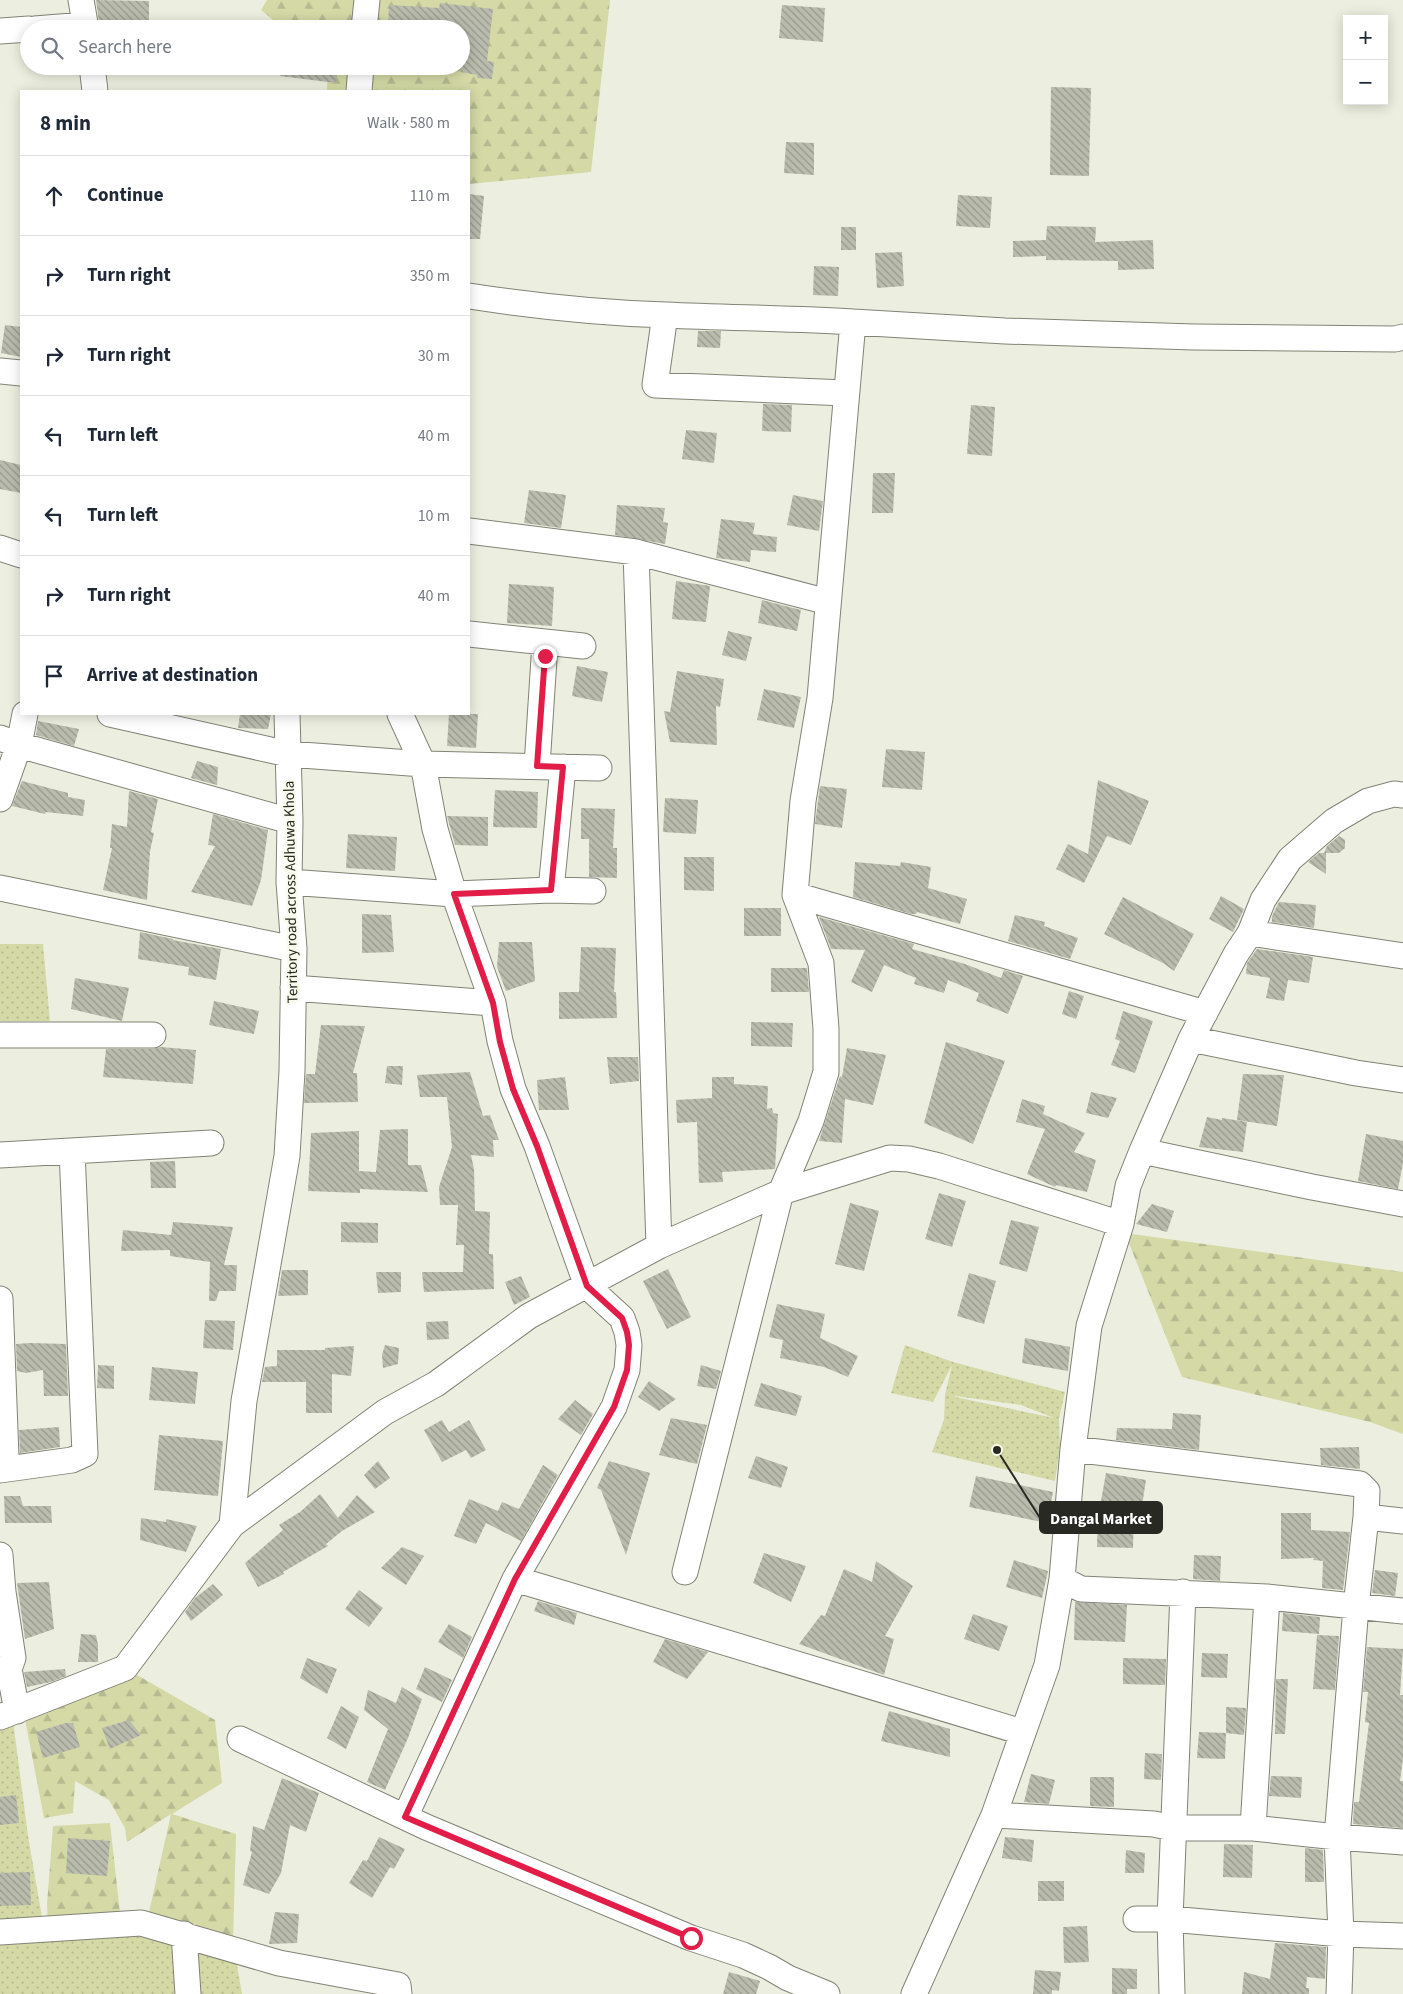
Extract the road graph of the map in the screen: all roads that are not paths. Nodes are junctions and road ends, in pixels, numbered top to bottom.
1 (81, 0) edge
2 (367, 0) edge
3 (84, 20) edge
4 (365, 20) edge
5 (20, 30) edge
6 (0, 31) edge
7 (93, 75) edge
8 (360, 75) edge
9 (96, 90) edge
10 (359, 90) edge
11 (470, 296) edge
12 (665, 315) junction
13 (854, 322) junction
14 (1403, 337) edge
15 (0, 371) edge
16 (20, 373) edge
17 (846, 393) junction
18 (470, 531) edge
19 (0, 548) edge
20 (636, 552) junction
21 (20, 555) edge
22 (828, 602) junction
23 (470, 634) edge
24 (545, 643) junction
25 (583, 646) dead end
26 (24, 715) edge
27 (114, 715) edge
28 (287, 715) edge
29 (400, 715) edge
30 (10, 741) edge
31 (288, 754) junction
32 (423, 764) junction
33 (537, 766) junction
34 (563, 767) junction
35 (599, 768) dead end
36 (1403, 795) edge
37 (0, 799) edge
38 (290, 821) junction
39 (289, 882) junction
40 (0, 888) edge
41 (551, 890) junction
42 (593, 891) dead end
43 (454, 894) junction
44 (795, 895) junction
45 (1250, 933) junction
46 (294, 949) junction
47 (1403, 956) edge
48 (293, 988) junction
49 (493, 1003) junction
50 (1205, 1013) junction
51 (0, 1035) edge
52 (153, 1035) dead end
53 (1190, 1039) junction
54 (1403, 1080) edge
55 (211, 1143) dead end
56 (72, 1151) junction
57 (1142, 1151) junction
58 (0, 1155) edge
59 (781, 1192) junction
60 (1403, 1204) edge
61 (1121, 1224) junction
62 (659, 1246) junction
63 (587, 1286) junction
64 (0, 1299) edge
65 (1073, 1449) junction
66 (0, 1463) edge
67 (0, 1470) edge
68 (1366, 1517) junction
69 (1403, 1521) edge
70 (232, 1525) junction
71 (0, 1555) edge
72 (685, 1572) dead end
73 (515, 1579) junction
74 (1062, 1579) junction
75 (1183, 1592) junction
76 (1267, 1597) junction
77 (1356, 1607) junction
78 (1403, 1611) edge
79 (9, 1714) edge
80 (1022, 1732) junction
81 (240, 1739) dead end
82 (994, 1814) junction
83 (405, 1817) junction
84 (1172, 1828) junction
85 (1253, 1828) junction
86 (1337, 1837) junction
87 (1403, 1842) edge
88 (1136, 1919) dead end
89 (1170, 1919) junction
90 (0, 1932) edge
91 (184, 1934) junction
92 (1341, 1934) junction
93 (1403, 1936) edge
94 (188, 1994) edge
95 (399, 1994) edge
96 (826, 1994) edge
97 (919, 1994) edge
98 (1172, 1994) edge
99 (1339, 1994) edge

1 - 3 street
2 - 4 street
5 - 6 street
7 - 9 street
8 - 10 street
11 - 12 street
12 - 13 street
12 - 17 street
13 - 14 street
13 - 17 street
15 - 16 street
17 - 22 street
18 - 20 street
19 - 21 street
20 - 22 street
20 - 62 street
22 - 44 street
23 - 24 street
24 - 25 street
24 - 33 street
26 - 30 street
27 - 31 street
28 - 31 street, Territory road across Adhuwa Khola
29 - 32 street
30 - 37 street
30 - 38 street
31 - 32 street
31 - 38 street, Territory road across Adhuwa Khola
32 - 33 street
32 - 43 street
33 - 34 street
34 - 35 street
34 - 41 street
36 - 45 street
38 - 39 street, Territory road across Adhuwa Khola
39 - 43 street
39 - 46 street, Territory road across Adhuwa Khola
40 - 46 street
41 - 42 street
41 - 43 street
43 - 49 street
44 - 50 street
44 - 59 street
45 - 47 street
45 - 50 street
46 - 48 street, Territory road across Adhuwa Khola
48 - 49 street
48 - 70 street, Territory road across Adhuwa Khola
49 - 63 street
50 - 53 street
51 - 52 street
53 - 54 street
53 - 57 street
55 - 56 street
56 - 58 street
56 - 67 street
57 - 60 street
57 - 61 street
59 - 61 street
59 - 62 street
59 - 72 street
61 - 65 street
62 - 63 street
63 - 70 street
63 - 73 street
64 - 66 street
65 - 68 street
65 - 74 street
68 - 69 street
68 - 77 street
70 - 79 street
71 - 79 street
73 - 80 street
73 - 83 street
74 - 75 street
74 - 80 street
75 - 76 street
75 - 84 street
76 - 77 street
76 - 85 street
77 - 78 street
77 - 86 street
80 - 82 street
81 - 83 street
82 - 84 street
82 - 97 street
83 - 96 street
84 - 85 street
84 - 89 street
85 - 86 street
86 - 87 street
86 - 92 street
88 - 89 street
89 - 92 street
89 - 98 street
90 - 91 street
91 - 94 street
91 - 95 street
92 - 93 street
92 - 99 street

